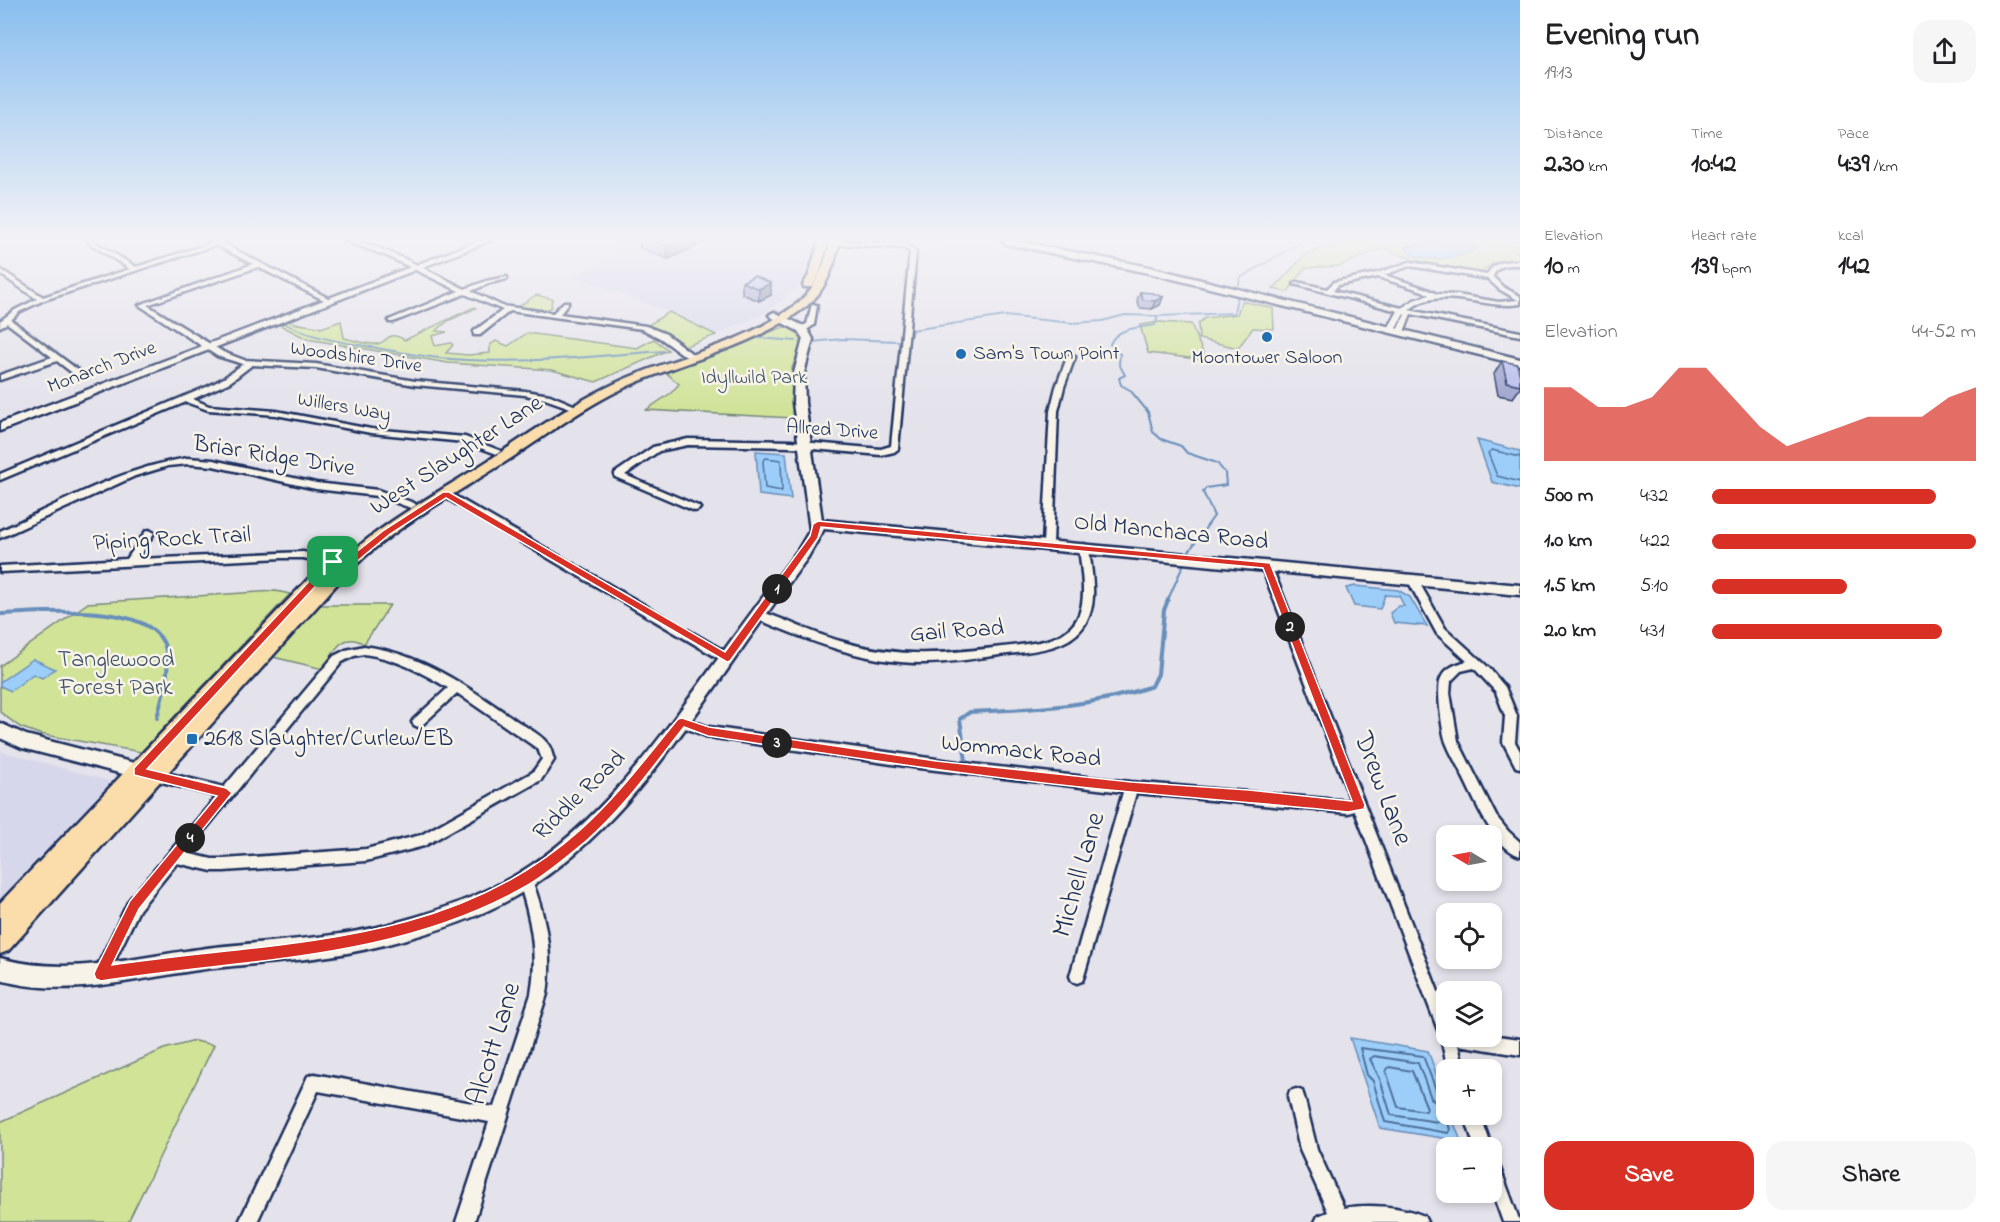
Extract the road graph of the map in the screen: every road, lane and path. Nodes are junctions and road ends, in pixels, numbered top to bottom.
1 (45, 298) edge
2 (162, 298) edge
3 (324, 298) edge
4 (333, 298) edge
5 (448, 298) edge
6 (476, 298) edge
7 (796, 298) edge
8 (809, 298) edge
9 (909, 298) edge
10 (1262, 298) edge
11 (1356, 298) edge
12 (1427, 298) edge
13 (1465, 298) edge
14 (42, 299) joint
15 (328, 300) junction
16 (1520, 301) edge
17 (566, 303) dead end
18 (814, 305) dead end
19 (508, 310) junction
20 (1405, 311) junction
21 (555, 315) junction
22 (777, 318) junction
23 (7, 320) junction
24 (391, 321) dead end
25 (0, 325) edge
26 (802, 329) junction
27 (1396, 331) junction
28 (477, 333) dead end
29 (1520, 334) edge
30 (207, 346) junction
31 (688, 354) junction
32 (1071, 357) dead end
33 (57, 358) junction
34 (1520, 362) edge
35 (250, 363) junction
36 (78, 374) dead end
37 (0, 378) edge
38 (187, 399) junction
39 (574, 407) junction
40 (0, 427) edge
41 (805, 446) junction
42 (497, 451) junction
43 (0, 477) edge
44 (446, 494) junction
45 (411, 505) junction
46 (695, 508) dead end
47 (818, 524) junction
48 (149, 533) dead end
49 (0, 535) edge
50 (1048, 543) junction
51 (1084, 547) junction
52 (130, 563) junction
53 (340, 563) junction
54 (1266, 565) junction
55 (0, 569) edge
56 (1412, 579) junction
57 (1520, 590) edge
58 (759, 615) junction
59 (727, 658) junction
60 (1476, 663) junction
61 (456, 687) junction
62 (418, 722) dead end
63 (682, 722) junction
64 (0, 730) edge
65 (1520, 763) edge
66 (146, 773) junction
67 (1131, 787) junction
68 (226, 793) junction
69 (1359, 805) junction
70 (1520, 850) edge
71 (175, 856) junction
72 (525, 880) junction
73 (0, 918) edge
74 (0, 943) edge
75 (0, 969) edge
76 (101, 974) junction
77 (1077, 976) dead end
78 (1436, 1006) edge
79 (1502, 1044) edge
80 (1520, 1047) edge
81 (1296, 1097) dead end
82 (499, 1116) junction
83 (1502, 1195) edge
84 (1331, 1219) edge
85 (248, 1222) edge
86 (465, 1222) edge
87 (1418, 1222) edge
88 (1512, 1222) edge

1 - 14 street
2 - 30 street, Woodshire Drive
3 - 15 street
4 - 15 street, Monarch Drive
5 - 24 street
6 - 19 street
7 - 22 main road, West Slaughter Lane
8 - 22 main road, West Slaughter Lane
9 - 41 street, Allred Drive
10 - 27 street
11 - 20 street
12 - 20 street
13 - 16 street
14 - 23 street
15 - 30 street, Monarch Drive
17 - 21 street
18 - 26 street
19 - 21 street
19 - 28 street
20 - 27 street
20 - 29 street
21 - 31 street
22 - 26 street
22 - 31 main road, West Slaughter Lane
23 - 25 street
23 - 33 street
26 - 41 street
27 - 34 street
30 - 35 street, Woodshire Drive
30 - 40 street, Monarch Drive
31 - 39 main road, West Slaughter Lane
32 - 50 street
33 - 36 street
33 - 37 street
35 - 38 street
35 - 39 street, Woodshire Drive
38 - 42 street, Willers Way
38 - 43 street
39 - 42 main road, West Slaughter Lane
39 - 44 main road, West Slaughter Lane
41 - 46 street, Allred Drive
41 - 47 street
42 - 45 main road, West Slaughter Lane
44 - 53 main road, West Slaughter Lane
44 - 59 street
45 - 49 street, Briar Ridge Drive
45 - 53 main road, West Slaughter Lane
47 - 50 street, Old Manchaca Road
47 - 58 street, Riddle Road
48 - 52 street
50 - 51 street, Old Manchaca Road
51 - 54 street, Old Manchaca Road
51 - 58 street, Gail Road
52 - 53 street, Piping Rock Trail
52 - 55 street, Piping Rock Trail
53 - 66 main road, West Slaughter Lane
54 - 56 street, Old Manchaca Road
54 - 69 street, Drew Lane
56 - 57 street, Old Manchaca Road
56 - 60 street
58 - 59 street, Riddle Road
59 - 63 street, Riddle Road
60 - 65 street
60 - 70 street
61 - 62 street
61 - 68 street
61 - 71 street
63 - 67 street, Wommack Road
63 - 72 street, Riddle Road
64 - 66 street
66 - 68 street
66 - 73 main road, West Slaughter Lane
66 - 74 main road, West Slaughter Lane
67 - 69 street, Wommack Road
67 - 77 street, Michell Lane
68 - 71 street
69 - 78 street, Drew Lane
71 - 76 street
72 - 76 street, Riddle Road
72 - 82 street, Alcott Lane
75 - 76 street, Riddle Road
79 - 80 street
81 - 84 street
82 - 85 street
82 - 86 street, Alcott Lane
83 - 88 street
84 - 87 street

